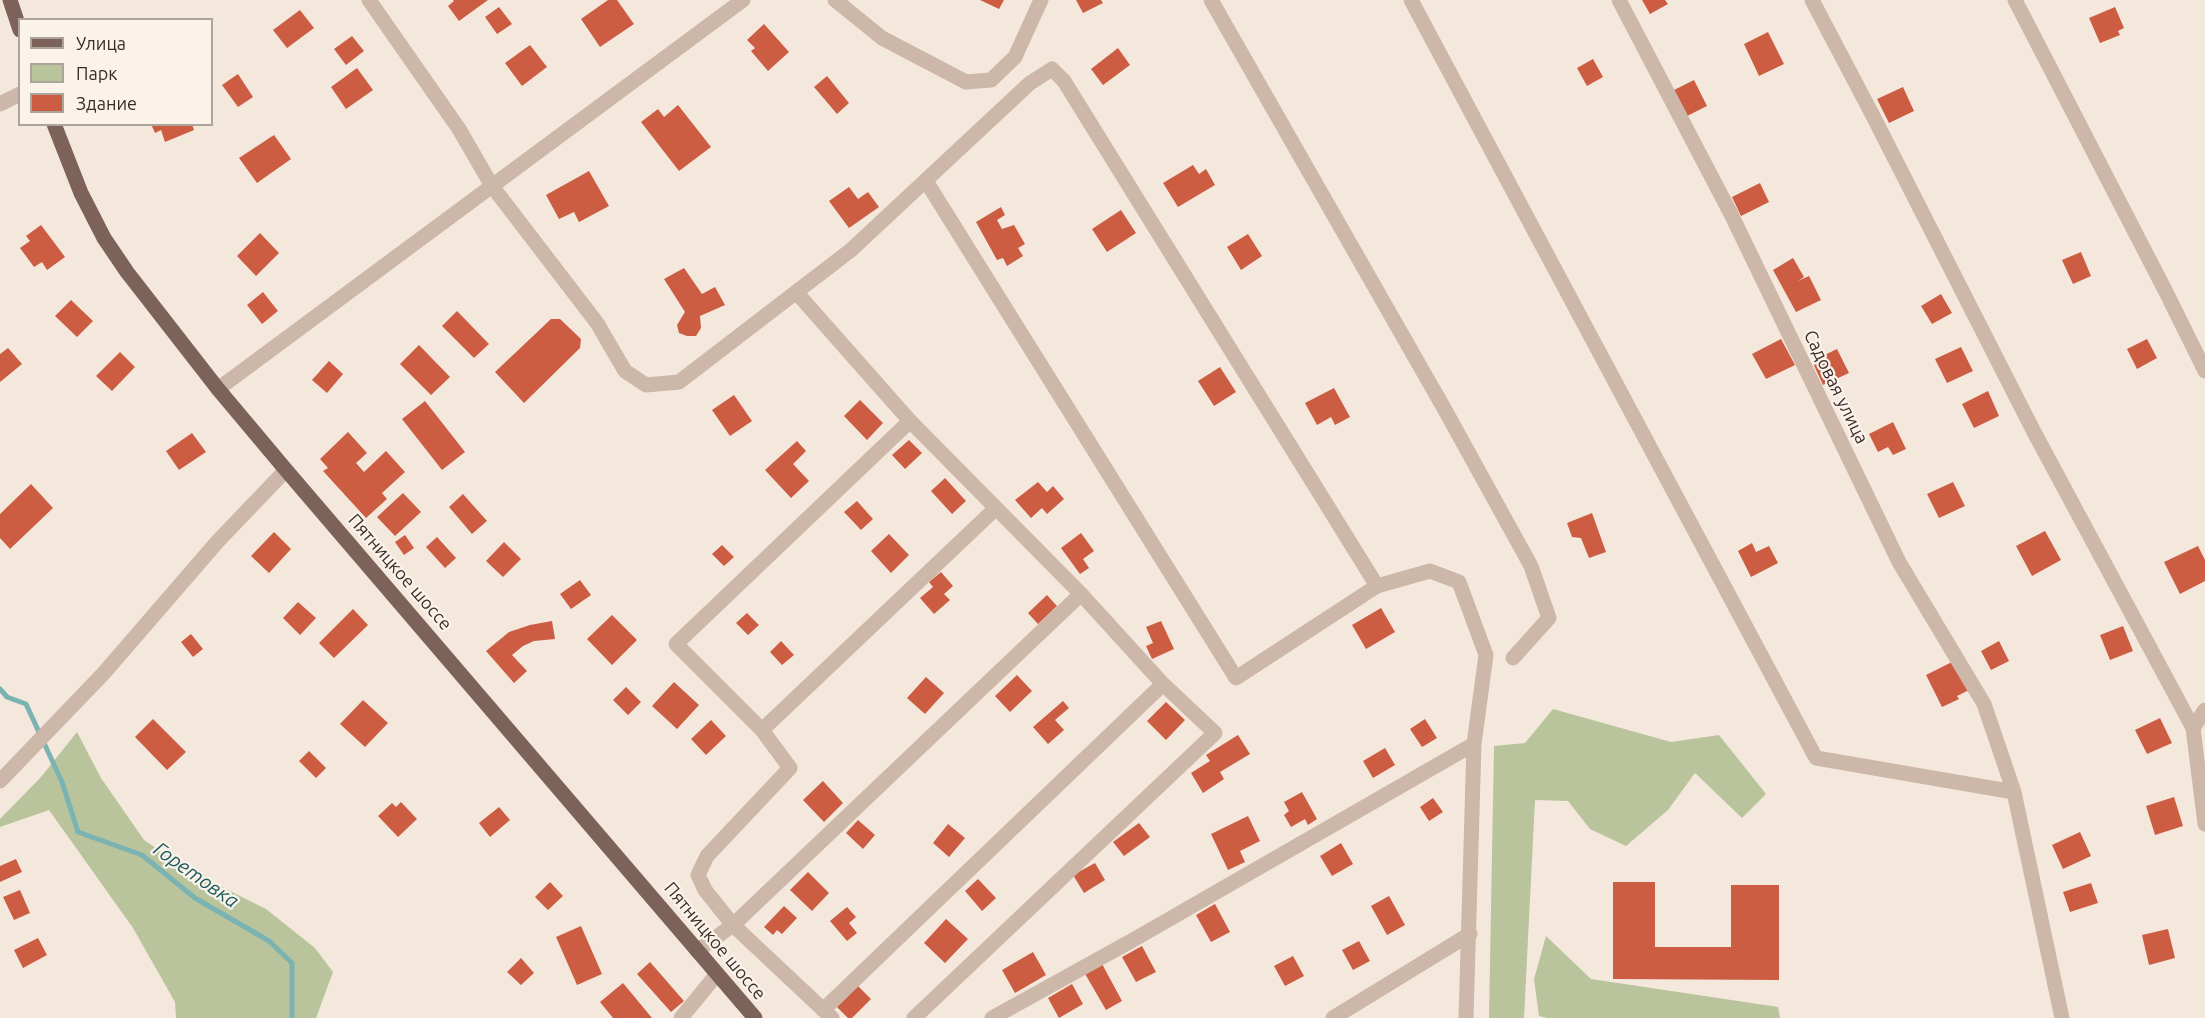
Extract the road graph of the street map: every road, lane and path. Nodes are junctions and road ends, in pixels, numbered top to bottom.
1 (10, 0) edge
2 (369, 0) edge
3 (743, 0) edge
4 (835, 0) edge
5 (1041, 0) edge
6 (1211, 0) edge
7 (1411, 0) edge
8 (1620, 0) edge
9 (1812, 0) edge
10 (2014, 0) edge
11 (18, 24) edge
12 (18, 95) edge
13 (0, 104) edge
14 (55, 126) edge
15 (926, 181) junction
16 (492, 186) junction
17 (796, 292) junction
18 (2205, 371) edge
19 (218, 389) junction
20 (910, 421) junction
21 (286, 470) junction
22 (995, 509) junction
23 (1377, 586) junction
24 (1081, 594) junction
25 (1513, 658) dead end
26 (1163, 684) junction
27 (2205, 710) edge
28 (2193, 728) junction
29 (762, 730) junction
30 (1474, 744) junction
31 (0, 781) edge
32 (2014, 792) junction
33 (2205, 824) edge
34 (733, 925) junction
35 (1470, 934) junction
36 (697, 951) junction
37 (717, 974) junction
38 (827, 1014) edge
39 (681, 1018) edge
40 (755, 1018) edge
41 (914, 1018) edge
42 (992, 1018) edge
43 (1333, 1018) edge
44 (1466, 1018) edge
45 (2062, 1018) edge

1 - 11 main road
2 - 16 street
3 - 16 street
4 - 5 street
6 - 25 street
7 - 32 street
8 - 32 street, Садовая улица
9 - 28 street
10 - 18 street
12 - 13 street
14 - 19 main road, Пятницкое шоссе
15 - 17 street
15 - 23 street
15 - 23 street
16 - 17 street
16 - 19 street
17 - 20 street
19 - 21 main road, Пятницкое шоссе
20 - 22 street
20 - 29 street
21 - 31 street
21 - 36 main road, Пятницкое шоссе
22 - 24 street
22 - 29 street
23 - 30 street
24 - 26 street
24 - 34 street
26 - 38 street
26 - 41 street
27 - 28 street
28 - 33 street
29 - 34 street
30 - 35 street
30 - 42 street
32 - 45 street, Садовая улица
34 - 36 street
34 - 38 street
35 - 43 street
35 - 44 street
36 - 37 main road, Пятницкое шоссе
37 - 39 street
37 - 40 main road, Пятницкое шоссе

